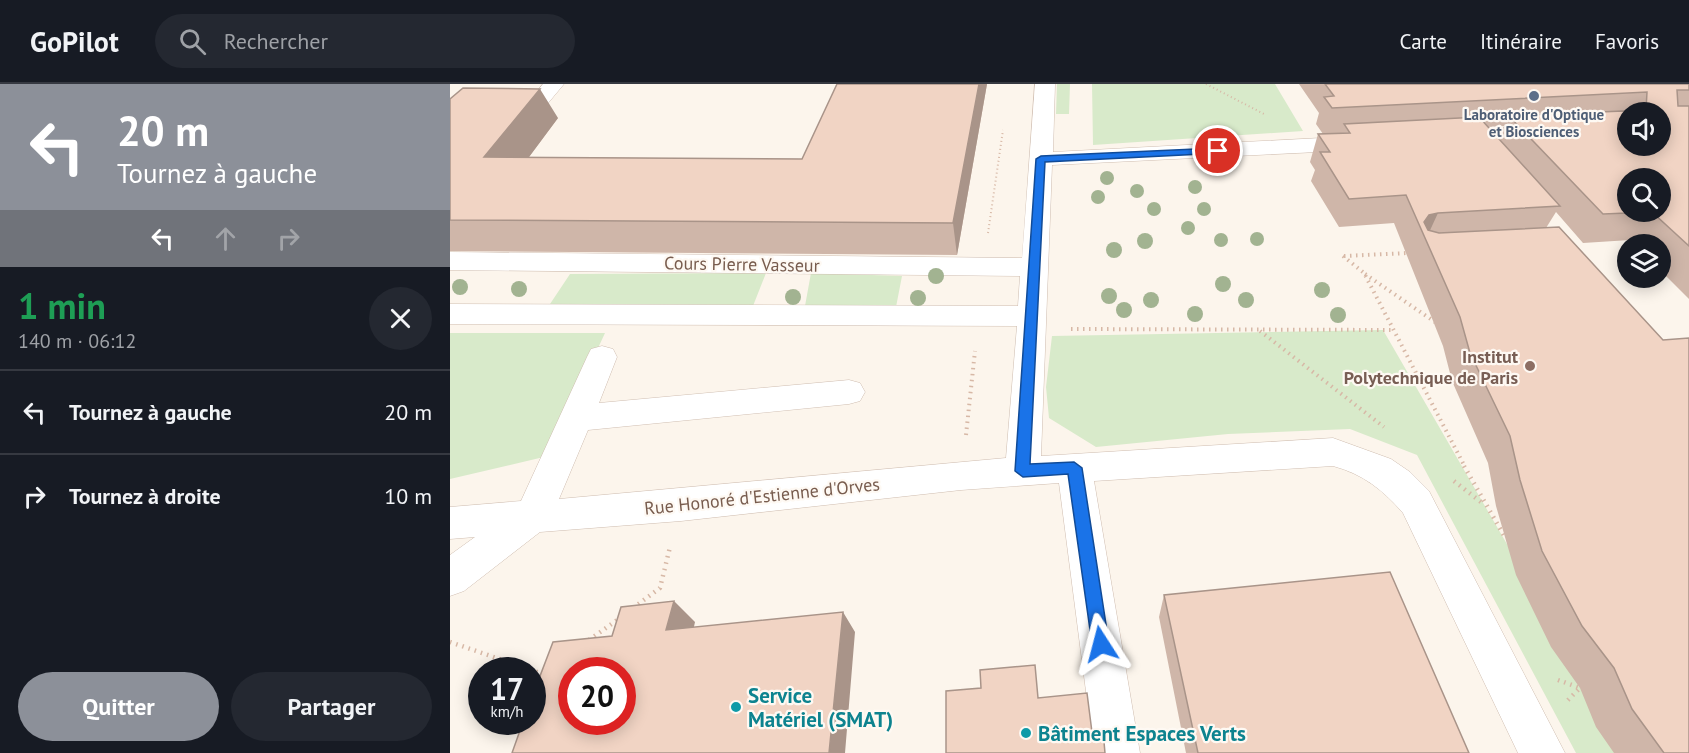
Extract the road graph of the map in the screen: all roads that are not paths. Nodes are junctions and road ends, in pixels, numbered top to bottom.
1 (554, 84) edge
2 (1045, 84) edge
3 (537, 104) edge
4 (1617, 129) edge
5 (1474, 137) junction
6 (1426, 139) edge
7 (1378, 142) edge
8 (1490, 156) edge
9 (1041, 159) junction
10 (450, 261) edge
11 (1034, 267) junction
12 (450, 314) edge
13 (1032, 316) junction
14 (602, 357) dead end
15 (849, 392) dead end
16 (578, 418) junction
17 (1074, 468) junction
18 (1023, 471) junction
19 (533, 516) junction
20 (450, 523) edge
21 (450, 578) edge
22 (1117, 753) edge
23 (1542, 753) edge

1 - 3 street
2 - 9 street
4 - 5 street
5 - 6 street
5 - 8 street
7 - 9 street
9 - 11 street
10 - 11 street, Cours Pierre Vasseur
11 - 13 street
12 - 13 street
13 - 18 street
14 - 16 street
15 - 16 street
16 - 19 street
17 - 18 street, Rue Honoré d'Estienne d'Orves
17 - 22 street
17 - 23 street, Rue Honoré d'Estienne d'Orves
18 - 19 street, Rue Honoré d'Estienne d'Orves
19 - 20 street, Rue Honoré d'Estienne d'Orves
19 - 21 street

